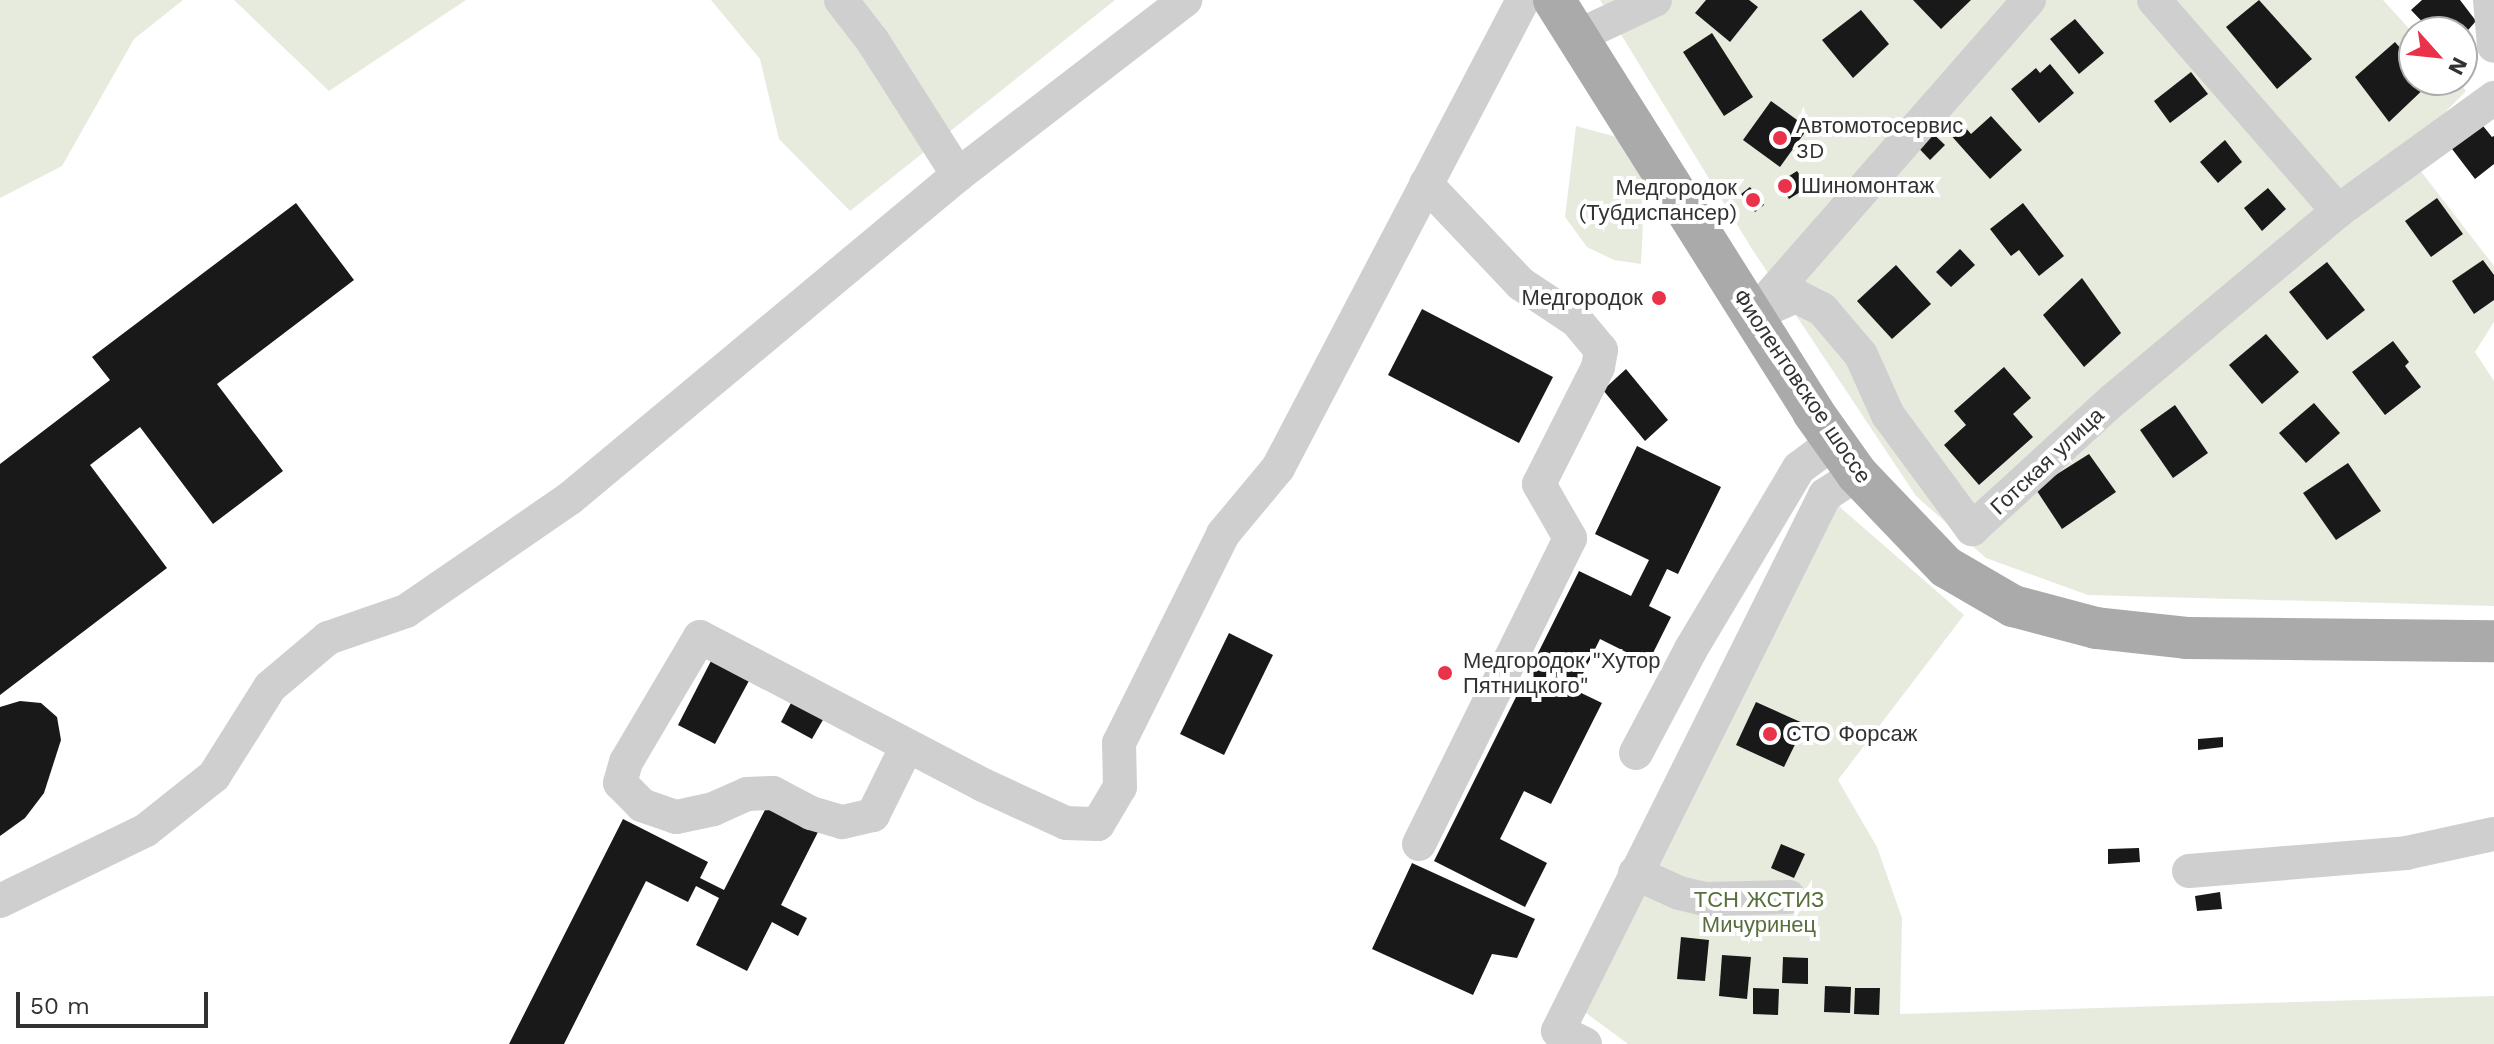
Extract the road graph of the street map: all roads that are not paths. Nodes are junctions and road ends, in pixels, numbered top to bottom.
1 (841, 0) edge
2 (1185, 0) edge
3 (1523, 0) edge
4 (1554, 0) edge
5 (1655, 0) edge
6 (2029, 0) edge
7 (2154, 0) edge
8 (2490, 0) edge
9 (1578, 36) junction
10 (2494, 46) edge
11 (2494, 98) edge
12 (958, 175) junction
13 (1426, 184) junction
14 (2338, 211) junction
15 (1753, 315) junction
16 (1846, 458) junction
17 (2494, 641) edge
18 (907, 746) junction
19 (1636, 753) dead end
20 (2494, 834) edge
21 (1419, 844) dead end
22 (2189, 871) dead end
23 (1635, 873) junction
24 (1789, 897) dead end
25 (0, 901) edge
26 (1585, 1044) edge

1 - 12 street
2 - 12 street
3 - 13 street
4 - 9 main road, Фиолентовское шоссе
5 - 9 street
6 - 15 street
7 - 14 street
8 - 10 street
9 - 15 main road, Фиолентовское шоссе
11 - 14 street, Готская улица
12 - 25 street
13 - 18 street
13 - 21 street
14 - 15 street, Готская улица
15 - 16 main road, Фиолентовское шоссе
16 - 17 main road, Фиолентовское шоссе
16 - 19 street
16 - 23 street
18 - 18 street
20 - 22 street
23 - 24 street
23 - 26 street

